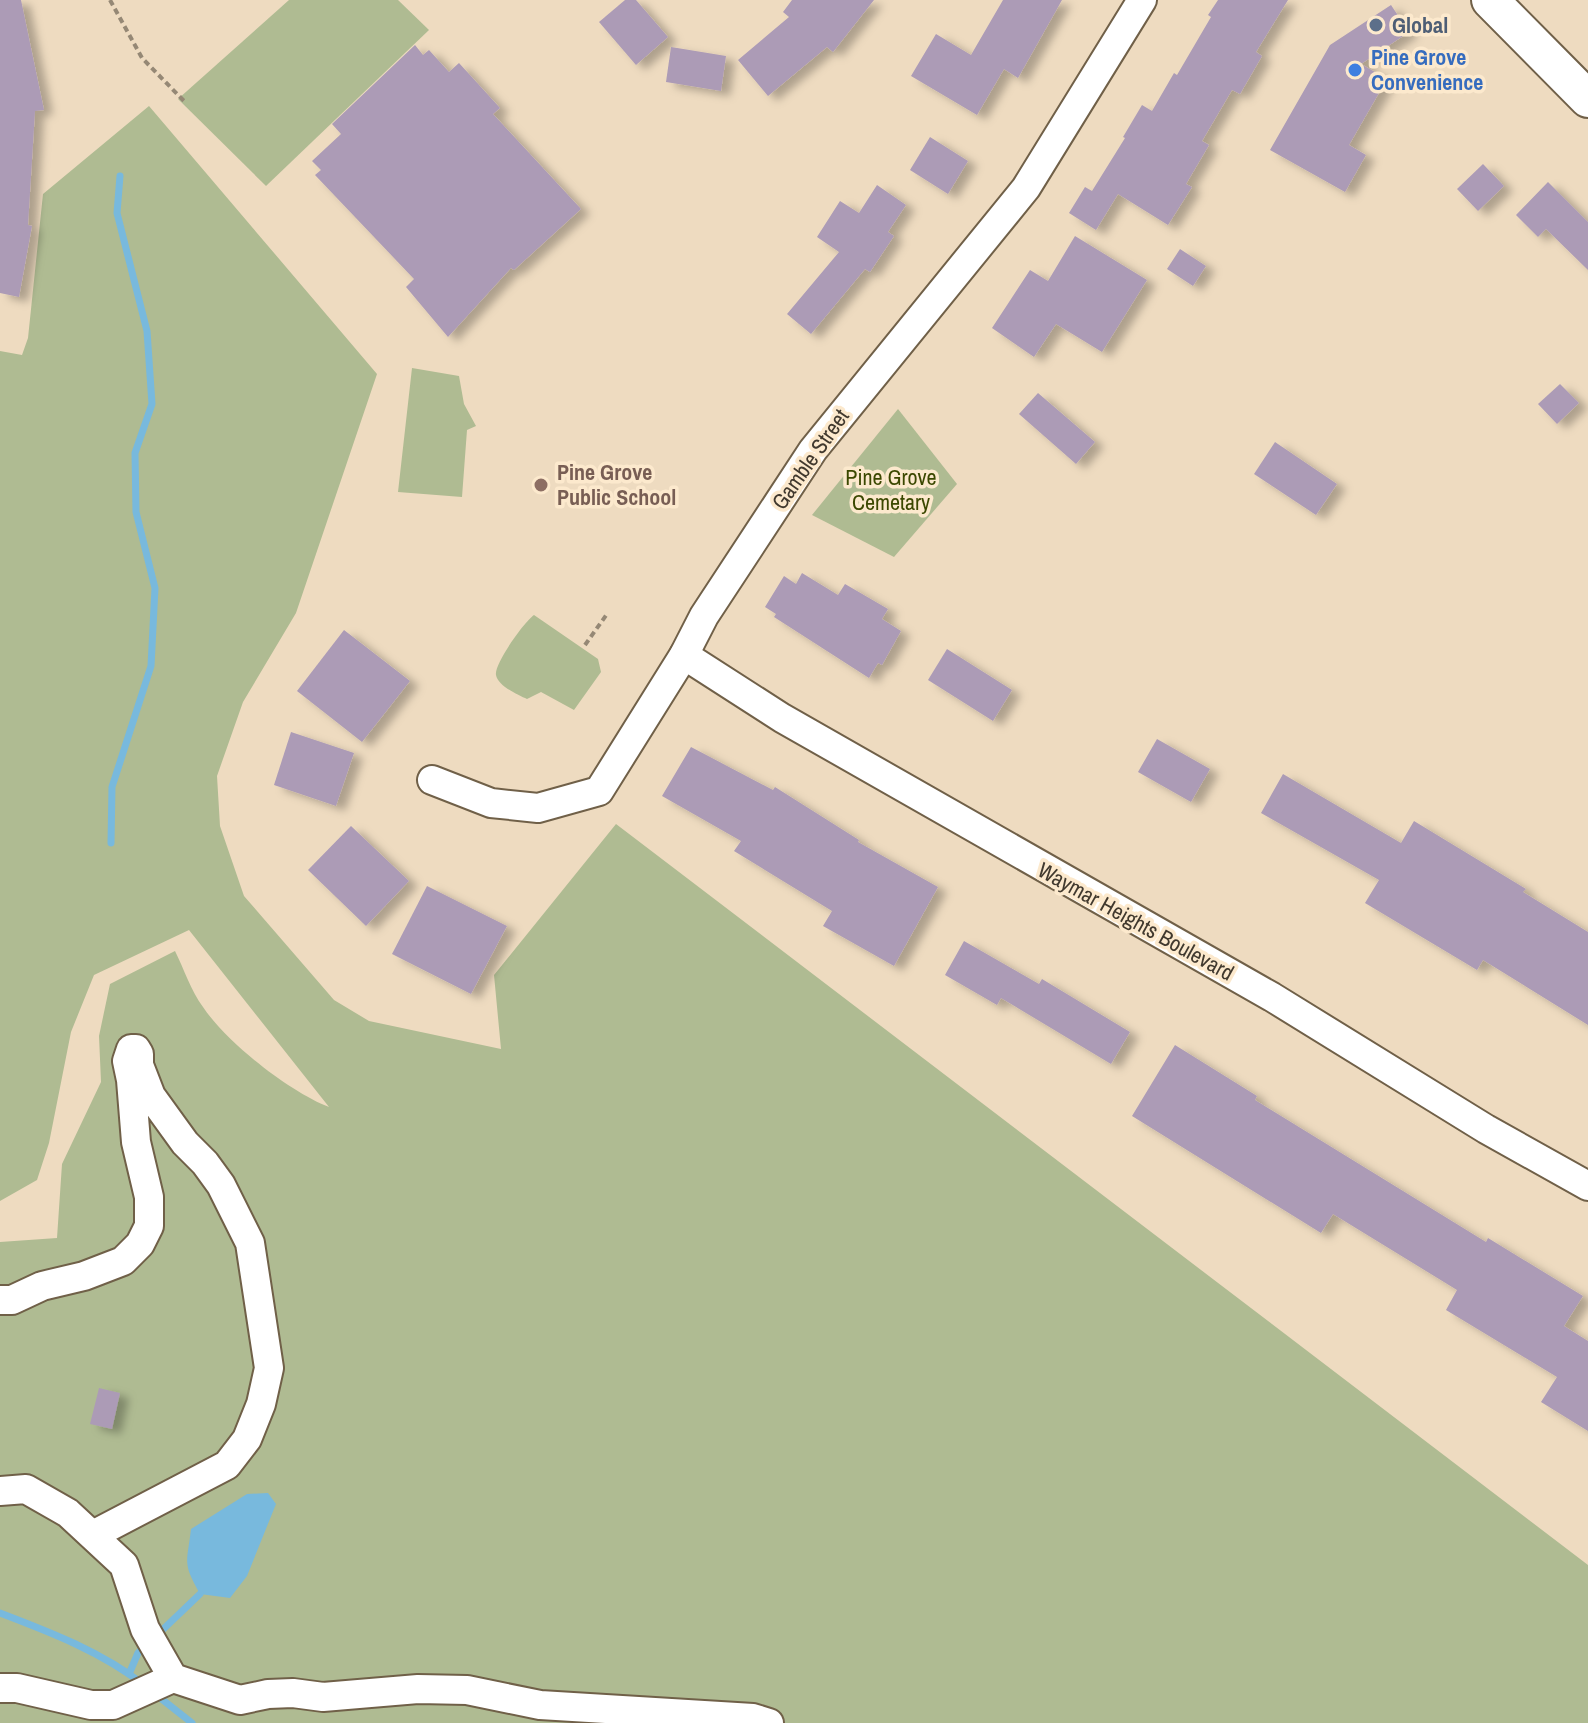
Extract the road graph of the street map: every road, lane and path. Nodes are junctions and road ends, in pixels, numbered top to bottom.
1 (110, 0) edge
2 (1142, 0) edge
3 (1490, 0) edge
4 (1588, 99) edge
5 (185, 102) dead end
6 (607, 614) dead end
7 (585, 645) dead end
8 (684, 655) junction
9 (432, 780) dead end
10 (1588, 1186) edge
11 (0, 1300) edge
12 (0, 1491) edge
13 (93, 1535) junction
14 (166, 1671) junction
15 (0, 1688) edge
16 (769, 1723) edge

1 - 5 path
2 - 8 street, Gamble Street
3 - 4 main road
6 - 7 path
8 - 9 street, Gamble Street
8 - 10 street, Waymar Heights Boulevard
11 - 13 street
12 - 13 street
13 - 14 street
14 - 15 street
14 - 16 street

